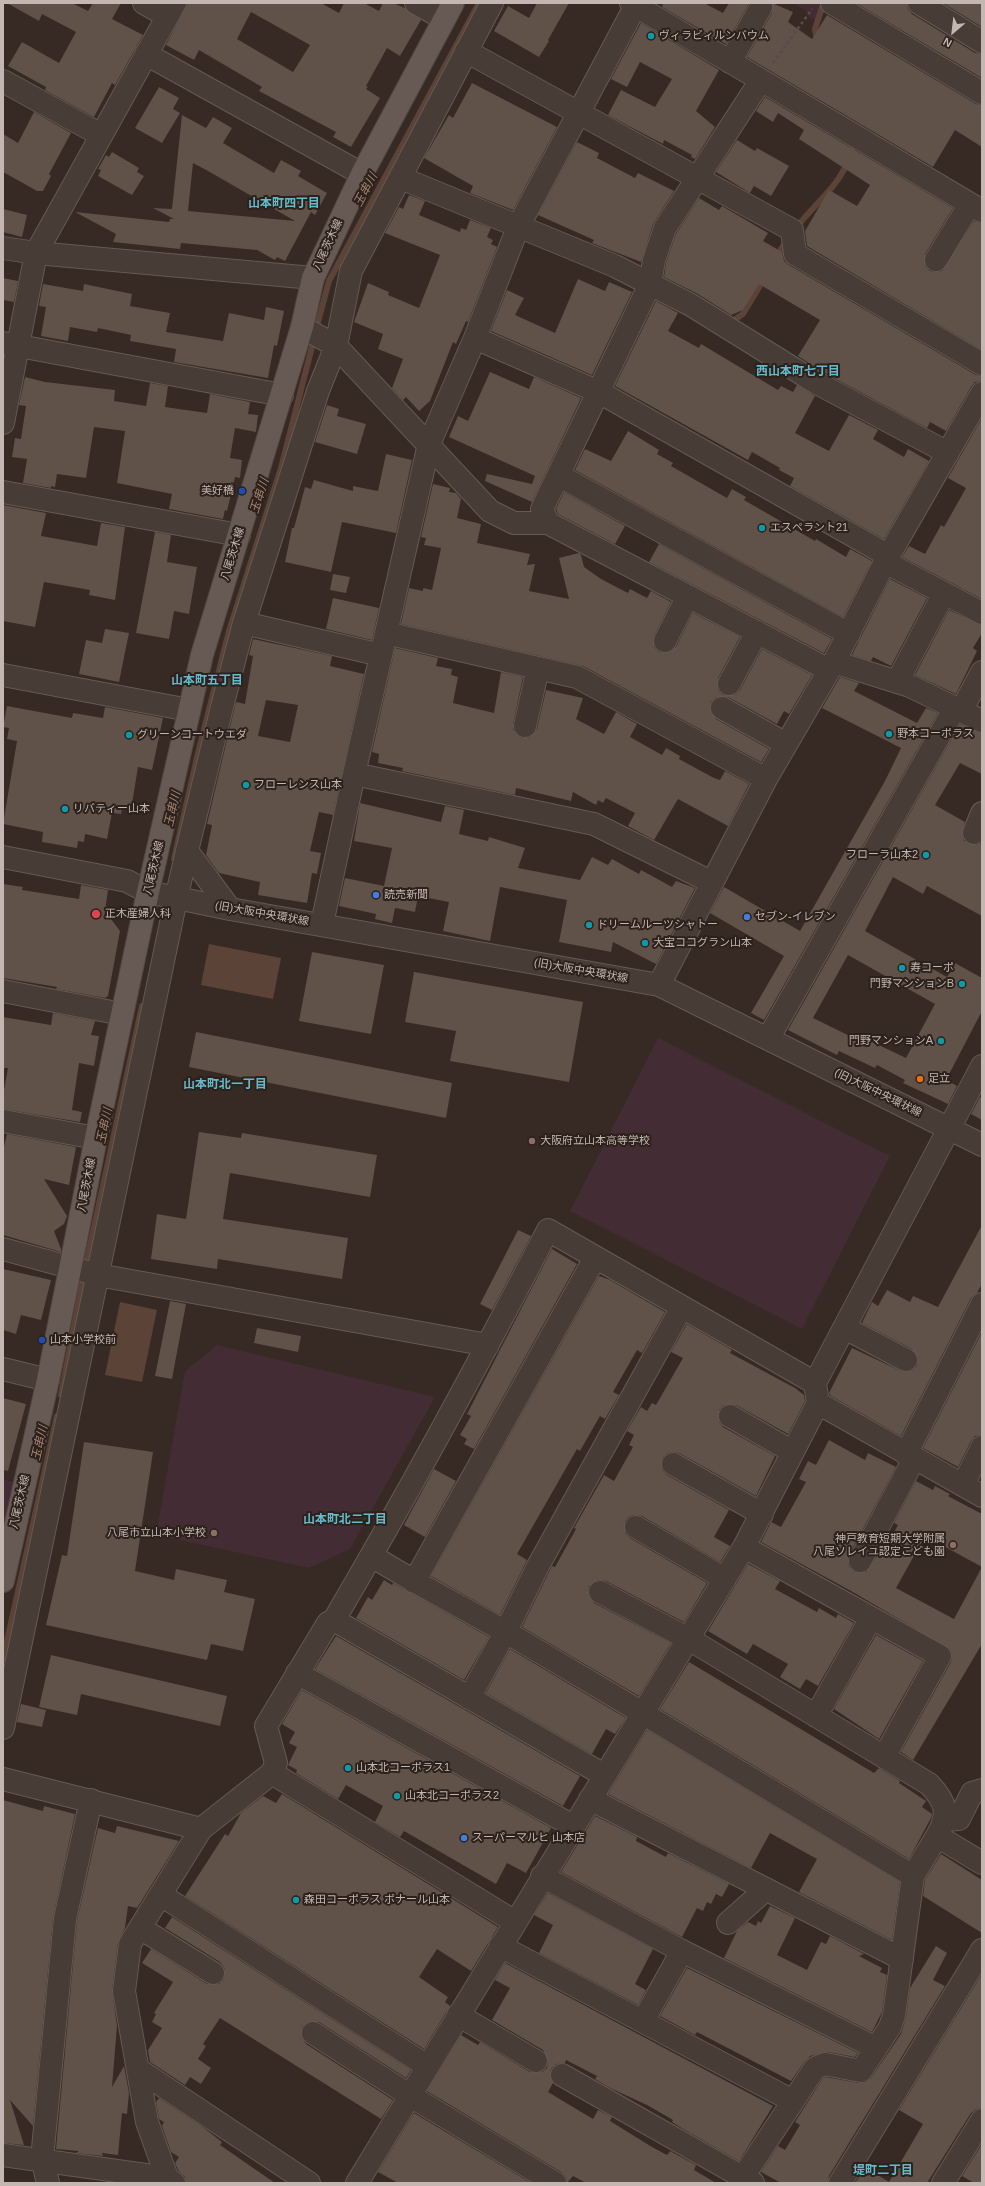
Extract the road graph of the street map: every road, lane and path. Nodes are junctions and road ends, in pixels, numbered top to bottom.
1 (144, 3) edge
2 (416, 3) edge
3 (492, 3) edge
4 (919, 3) edge
5 (634, 4) edge
6 (823, 5) edge
7 (761, 7) dead end
8 (171, 9) edge
9 (449, 11) edge
10 (982, 42) edge
11 (466, 51) junction
12 (146, 54) junction
13 (730, 62) junction
14 (761, 80) junction
15 (3, 81) edge
16 (982, 93) edge
17 (578, 113) junction
18 (102, 135) junction
19 (362, 174) junction
20 (401, 178) junction
21 (696, 178) junction
22 (976, 208) edge
23 (518, 227) junction
24 (3, 248) edge
25 (36, 253) junction
26 (936, 260) dead end
27 (313, 278) junction
28 (650, 284) junction
29 (302, 326) junction
30 (475, 338) junction
31 (10, 345) edge
32 (336, 346) junction
33 (982, 364) edge
34 (599, 392) junction
35 (982, 393) edge
36 (282, 395) junction
37 (3, 423) edge
38 (429, 444) junction
39 (948, 453) junction
40 (558, 475) junction
41 (3, 492) edge
42 (548, 523) junction
43 (239, 535) junction
44 (887, 559) junction
45 (944, 593) junction
46 (688, 596) junction
47 (982, 613) edge
48 (244, 623) junction
49 (757, 632) junction
50 (386, 634) junction
51 (849, 634) junction
52 (665, 641) dead end
53 (381, 655) junction
54 (832, 666) junction
55 (538, 668) junction
56 (982, 672) edge
57 (3, 675) edge
58 (897, 682) junction
59 (729, 684) dead end
60 (722, 708) dead end
61 (958, 709) junction
62 (189, 710) junction
63 (982, 721) edge
64 (525, 726) dead end
65 (786, 744) junction
66 (354, 774) junction
67 (766, 779) junction
68 (188, 851) junction
69 (3, 857) edge
70 (711, 882) junction
71 (148, 892) junction
72 (176, 898) junction
73 (230, 909) junction
74 (322, 924) junction
75 (659, 985) junction
76 (3, 991) edge
77 (122, 1014) junction
78 (768, 1039) junction
79 (982, 1066) edge
80 (3, 1121) edge
81 (950, 1128) junction
82 (96, 1138) junction
83 (982, 1145) edge
84 (3, 1249) edge
85 (595, 1258) junction
86 (71, 1268) junction
87 (98, 1275) junction
88 (982, 1304) edge
89 (682, 1307) junction
90 (845, 1328) junction
91 (488, 1345) junction
92 (906, 1360) dead end
93 (3, 1369) edge
94 (48, 1380) junction
95 (817, 1393) junction
96 (730, 1416) dead end
97 (982, 1447) edge
98 (793, 1452) junction
99 (910, 1456) junction
100 (673, 1464) dead end
101 (963, 1485) junction
102 (982, 1496) edge
103 (762, 1514) junction
104 (636, 1527) dead end
105 (744, 1547) junction
106 (372, 1556) junction
107 (860, 1561) dead end
108 (725, 1579) junction
109 (3, 1581) edge
110 (414, 1582) junction
111 (600, 1592) dead end
112 (871, 1618) junction
113 (334, 1620) junction
114 (506, 1632) junction
115 (689, 1639) junction
116 (297, 1673) junction
117 (470, 1698) junction
118 (642, 1712) junction
119 (816, 1716) junction
120 (3, 1728) edge
121 (884, 1757) junction
122 (982, 1772) edge
123 (272, 1773) junction
124 (604, 1775) junction
125 (3, 1779) edge
126 (977, 1791) edge
127 (590, 1798) junction
128 (91, 1800) junction
129 (573, 1826) junction
130 (941, 1828) junction
131 (201, 1829) junction
132 (982, 1863) edge
133 (542, 1876) junction
134 (913, 1876) junction
135 (766, 1889) junction
136 (161, 1895) junction
137 (515, 1922) junction
138 (728, 1923) dead end
139 (140, 1928) junction
140 (500, 1946) junction
141 (982, 1950) edge
142 (682, 1951) junction
143 (902, 1958) junction
144 (213, 1973) dead end
145 (458, 2015) junction
146 (643, 2021) junction
147 (313, 2033) dead end
148 (876, 2048) junction
149 (536, 2060) dead end
150 (427, 2066) junction
151 (139, 2070) junction
152 (562, 2075) dead end
153 (409, 2095) junction
154 (793, 2101) junction
155 (982, 2120) edge
156 (3, 2155) edge
157 (42, 2159) junction
158 (170, 2181) edge
159 (363, 2181) edge
160 (745, 2181) edge
161 (947, 2182) edge
162 (48, 2183) edge
163 (309, 2183) edge
164 (555, 2183) edge
165 (840, 2183) edge

1 - 8 street
2 - 9 street
3 - 11 street
4 - 10 street
5 - 13 street
5 - 17 street
6 - 14 path
6 - 16 street
7 - 13 street
8 - 12 street
9 - 19 main road, 八尾茨木線
11 - 17 street
11 - 20 street
12 - 18 street
12 - 19 street
13 - 14 street
14 - 21 street
14 - 22 street
15 - 18 street
17 - 21 street
17 - 23 street
18 - 25 street
19 - 27 main road, 八尾茨木線
20 - 23 street
20 - 32 street
21 - 28 street
21 - 33 street
22 - 26 street
23 - 28 street
23 - 30 street
24 - 25 street
25 - 27 street
25 - 31 street
27 - 29 main road, 八尾茨木線
28 - 34 street
28 - 39 street
29 - 32 street
29 - 36 main road, 八尾茨木線
30 - 34 street
30 - 38 street
31 - 36 street
31 - 37 street
32 - 38 street
32 - 48 street
34 - 40 street
34 - 44 street
35 - 39 street
36 - 43 main road, 八尾茨木線
38 - 42 street
38 - 50 street
39 - 44 street
40 - 42 street
40 - 51 street
41 - 43 street
42 - 46 street
43 - 62 main road, 八尾茨木線
44 - 45 street
44 - 51 street
45 - 47 street
45 - 58 street
46 - 49 street
46 - 52 street
48 - 53 street
48 - 68 street
49 - 54 street
49 - 59 street
50 - 53 street
50 - 55 street
51 - 54 street
53 - 66 street
54 - 58 street
54 - 65 street
55 - 64 street
55 - 67 street
56 - 61 street
57 - 62 street
58 - 61 street
60 - 65 street
61 - 63 street
61 - 78 street
62 - 71 main road, 八尾茨木線
65 - 67 street
66 - 70 street
66 - 74 street
67 - 70 street
68 - 72 street
68 - 73 street
69 - 71 street, (旧)大阪中央環状線
70 - 75 street
71 - 72 street, (旧)大阪中央環状線
71 - 77 main road, 八尾茨木線
72 - 73 street, (旧)大阪中央環状線
72 - 87 street
73 - 74 street, (旧)大阪中央環状線
74 - 75 street, (旧)大阪中央環状線
75 - 78 street, (旧)大阪中央環状線
76 - 77 street
77 - 82 main road, 八尾茨木線
78 - 81 street, (旧)大阪中央環状線
79 - 81 street
80 - 82 street
81 - 83 street, (旧)大阪中央環状線
81 - 90 street
82 - 86 main road, 八尾茨木線
84 - 86 street
85 - 89 street
85 - 91 street
85 - 110 street
86 - 87 street
86 - 94 main road, 八尾茨木線
87 - 91 street
87 - 120 street
88 - 99 street
89 - 95 street
89 - 114 street
90 - 92 street
90 - 95 street
91 - 106 street
93 - 94 street
94 - 109 main road, 八尾茨木線
95 - 98 street
95 - 99 street
96 - 98 street
97 - 101 street
98 - 103 street
99 - 101 street
99 - 107 street
100 - 103 street
101 - 102 street
103 - 105 street
104 - 108 street
105 - 108 street
105 - 112 street
106 - 110 street
106 - 113 street
108 - 115 street
110 - 114 street
111 - 115 street
112 - 119 street
112 - 121 street
113 - 116 street
113 - 117 street
114 - 117 street
114 - 118 street
115 - 118 street
115 - 119 street
116 - 123 street
116 - 129 street
117 - 124 street
118 - 124 street
118 - 134 street
119 - 121 street
121 - 130 street
122 - 126 street
123 - 131 street
123 - 137 street
124 - 127 street
125 - 128 street
126 - 130 street
127 - 129 street
127 - 135 street
128 - 131 street
128 - 157 street
129 - 133 street
130 - 132 street
130 - 134 street
131 - 136 street
133 - 137 street
133 - 142 street
134 - 143 street
135 - 138 street
135 - 143 street
136 - 139 street
136 - 150 street
137 - 140 street
139 - 144 street
139 - 151 street
140 - 145 street
140 - 146 street
141 - 165 street
142 - 146 street
142 - 148 street
143 - 148 street
145 - 149 street
145 - 150 street
146 - 154 street
147 - 153 street
148 - 154 street
150 - 153 street
151 - 158 street
151 - 163 street
152 - 160 street
153 - 159 street
153 - 164 street
154 - 160 street
155 - 161 street
156 - 157 street
157 - 158 street
157 - 162 street

